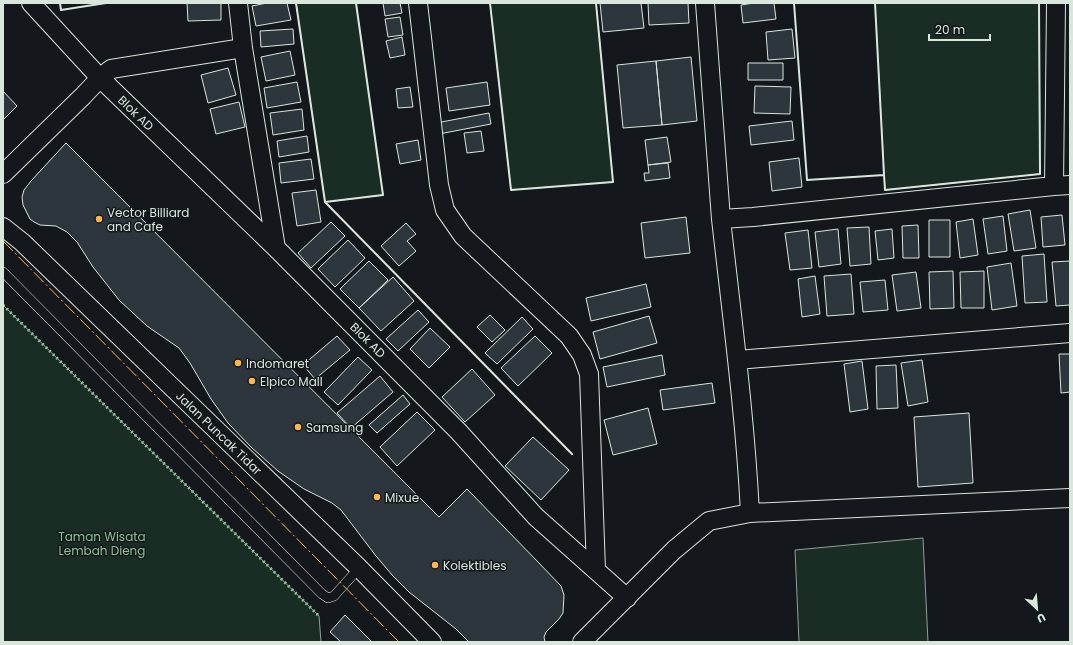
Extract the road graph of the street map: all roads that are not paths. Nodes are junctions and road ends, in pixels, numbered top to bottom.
1 (31, 3) edge
2 (238, 3) edge
3 (418, 3) edge
4 (705, 3) edge
5 (1056, 3) edge
6 (243, 48) junction
7 (1063, 66) edge
8 (100, 78) junction
9 (3, 174) edge
10 (1062, 185) edge
11 (721, 219) junction
12 (3, 227) edge
13 (276, 248) junction
14 (3, 272) edge
15 (1070, 332) edge
16 (737, 360) junction
17 (1070, 498) edge
18 (750, 513) junction
19 (359, 568) junction
20 (596, 570) junction
21 (626, 598) junction
22 (432, 642) edge
23 (582, 642) edge

1 - 8 street, Blok AD
2 - 6 street
3 - 20 street
4 - 11 street
5 - 7 street
6 - 8 street
6 - 13 street
7 - 10 street
8 - 9 street
8 - 13 street, Blok AD
10 - 11 street
11 - 16 street
12 - 19 street, Jalan Puncak Tidar
13 - 20 street, Blok AD
14 - 19 lane
15 - 16 street
16 - 18 street
17 - 18 street
18 - 21 street
19 - 22 street, Jalan Puncak Tidar
20 - 21 street, Blok AD
21 - 23 street

